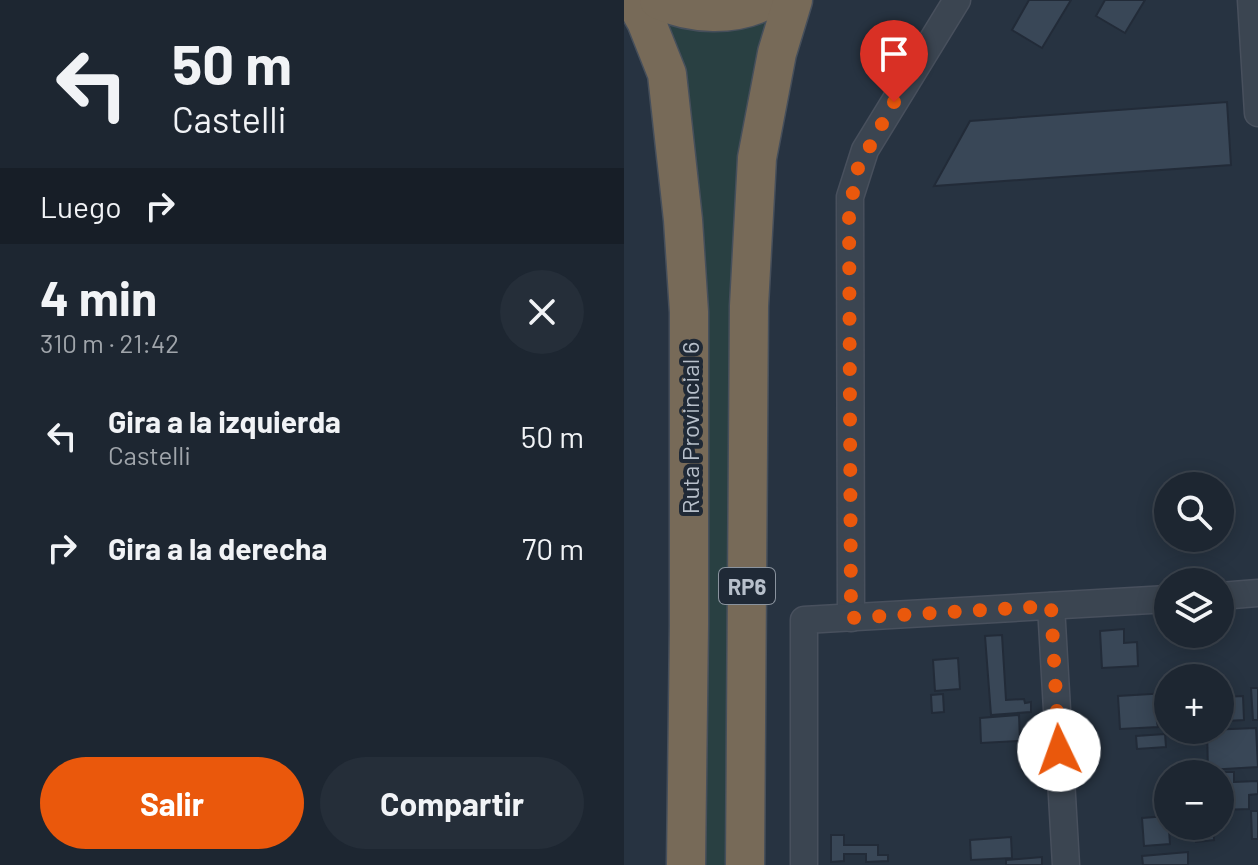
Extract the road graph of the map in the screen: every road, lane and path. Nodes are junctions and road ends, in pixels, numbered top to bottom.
1 (634, 0) edge
2 (659, 0) edge
3 (766, 0) edge
4 (793, 0) edge
5 (957, 0) edge
6 (1251, 0) edge
7 (1258, 113) edge
8 (1258, 593) edge
9 (1234, 595) edge
10 (1154, 600) edge
11 (1051, 606) junction
12 (851, 618) junction
13 (686, 865) edge
14 (745, 865) edge
15 (804, 865) edge
16 (1066, 865) edge

1 - 13 highway, Ruta Provincial 6 / RP6
2 - 3 highway
4 - 14 highway, RP6
5 - 12 street
6 - 7 street
8 - 9 street
10 - 11 street
11 - 12 street
11 - 16 street
12 - 15 street

